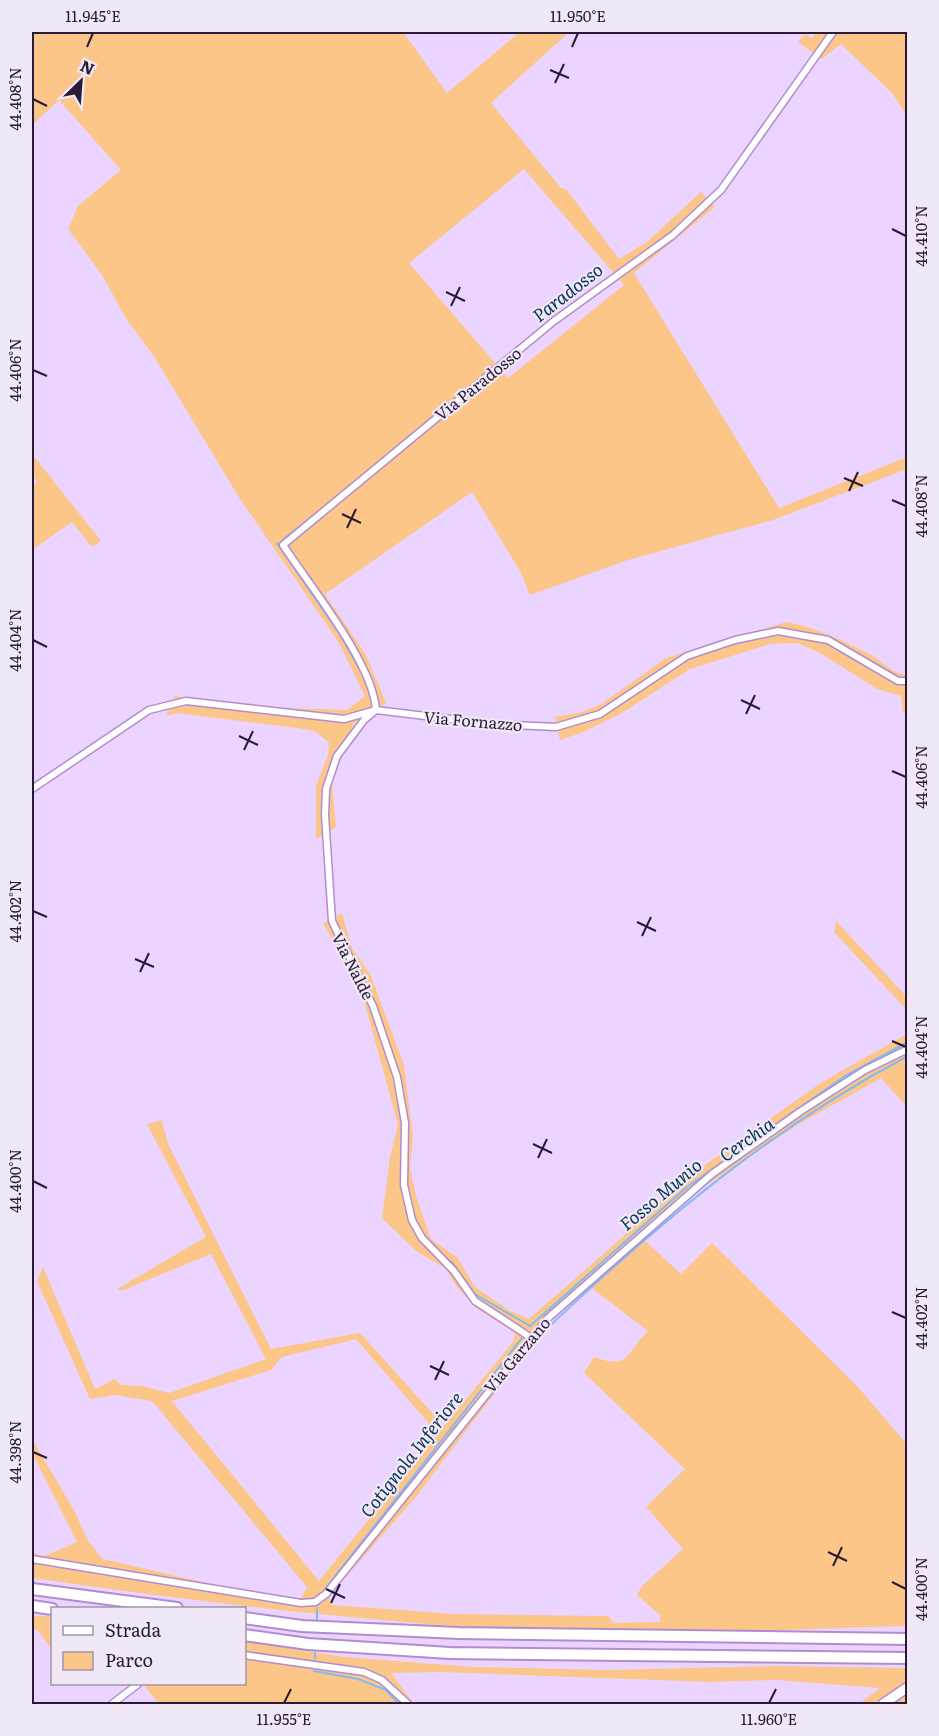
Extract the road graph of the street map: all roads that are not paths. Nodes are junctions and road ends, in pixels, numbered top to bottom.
1 (833, 32) edge
2 (908, 681) edge
3 (376, 710) junction
4 (32, 789) edge
5 (908, 1049) edge
6 (530, 1337) junction
7 (32, 1559) edge
8 (32, 1588) edge
9 (32, 1606) edge
10 (170, 1607) edge
11 (51, 1609) edge
12 (246, 1618) edge
13 (246, 1635) edge
14 (908, 1639) edge
15 (246, 1655) edge
16 (908, 1658) edge
17 (136, 1685) edge
18 (908, 1687) edge
19 (112, 1704) edge
20 (408, 1704) edge
21 (883, 1704) edge

1 - 3 street, Via Paradosso
2 - 3 street, Via Fornazzo
3 - 4 street, Via Fornazzo
3 - 6 street, Via Nalde
5 - 6 street, Via Garzano
6 - 7 street, Via Garzano
8 - 10 highway
9 - 11 highway
12 - 14 highway
13 - 16 highway
15 - 20 street
17 - 19 street
18 - 21 main road

